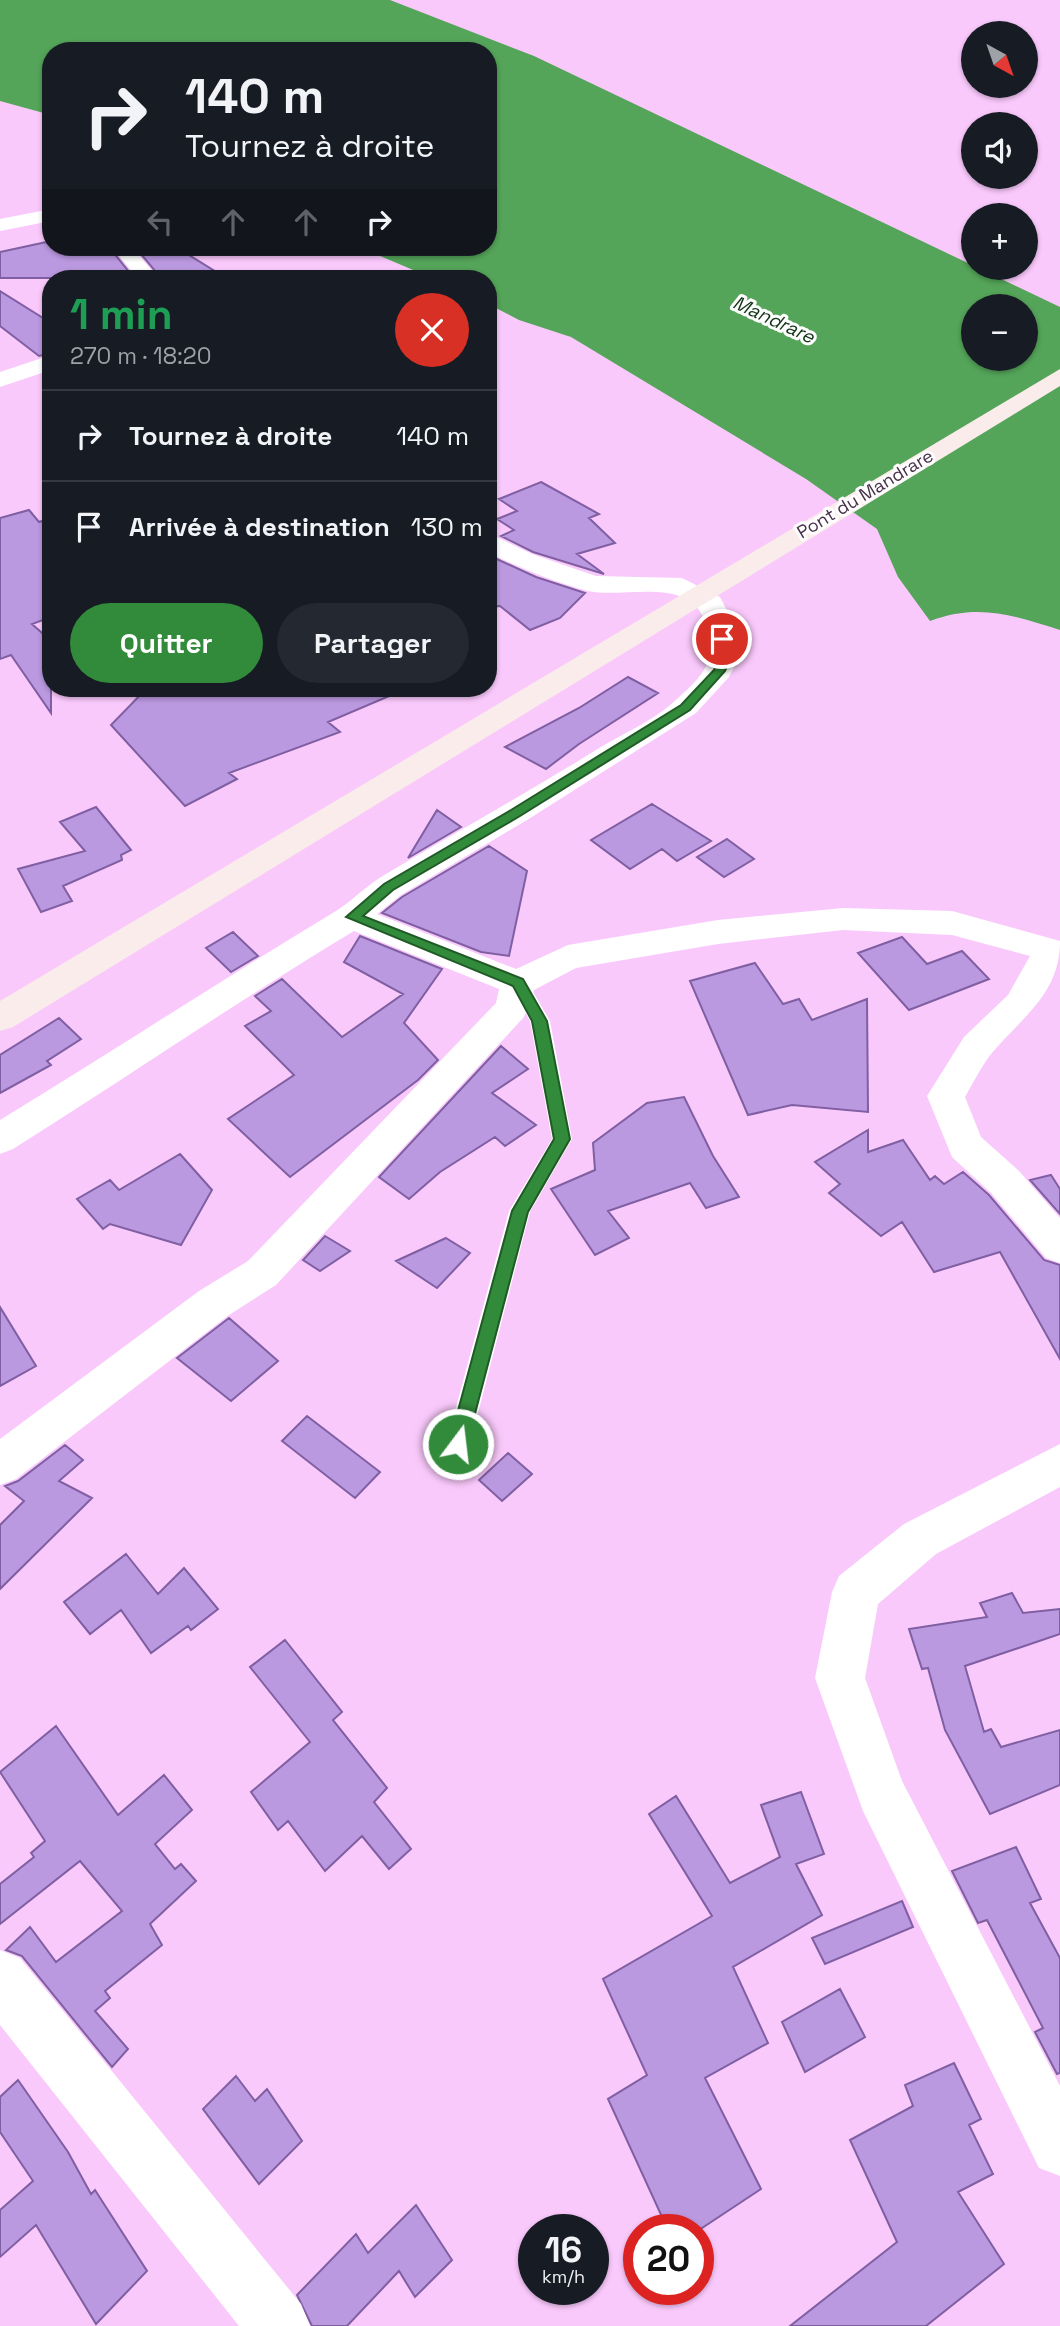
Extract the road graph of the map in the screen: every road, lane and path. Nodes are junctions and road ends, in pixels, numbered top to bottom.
1 (42, 217) edge
2 (0, 225) edge
3 (130, 256) edge
4 (141, 270) edge
5 (42, 365) edge
6 (1060, 376) edge
7 (0, 380) edge
8 (497, 546) edge
9 (352, 917) junction
10 (1055, 951) edge
11 (518, 982) junction
12 (0, 1018) edge
13 (0, 1139) edge
14 (1060, 1246) edge
15 (458, 1444) dead end
16 (1060, 1464) edge
17 (0, 1465) edge
18 (0, 1978) edge
19 (1060, 2147) edge
20 (279, 2326) edge

1 - 2 street
3 - 4 street
5 - 7 street
6 - 12 main road, Pont du Mandrare
8 - 9 street
9 - 11 street
9 - 13 street
10 - 11 street
10 - 14 street
11 - 15 lane
11 - 17 street
16 - 19 street
18 - 20 street

